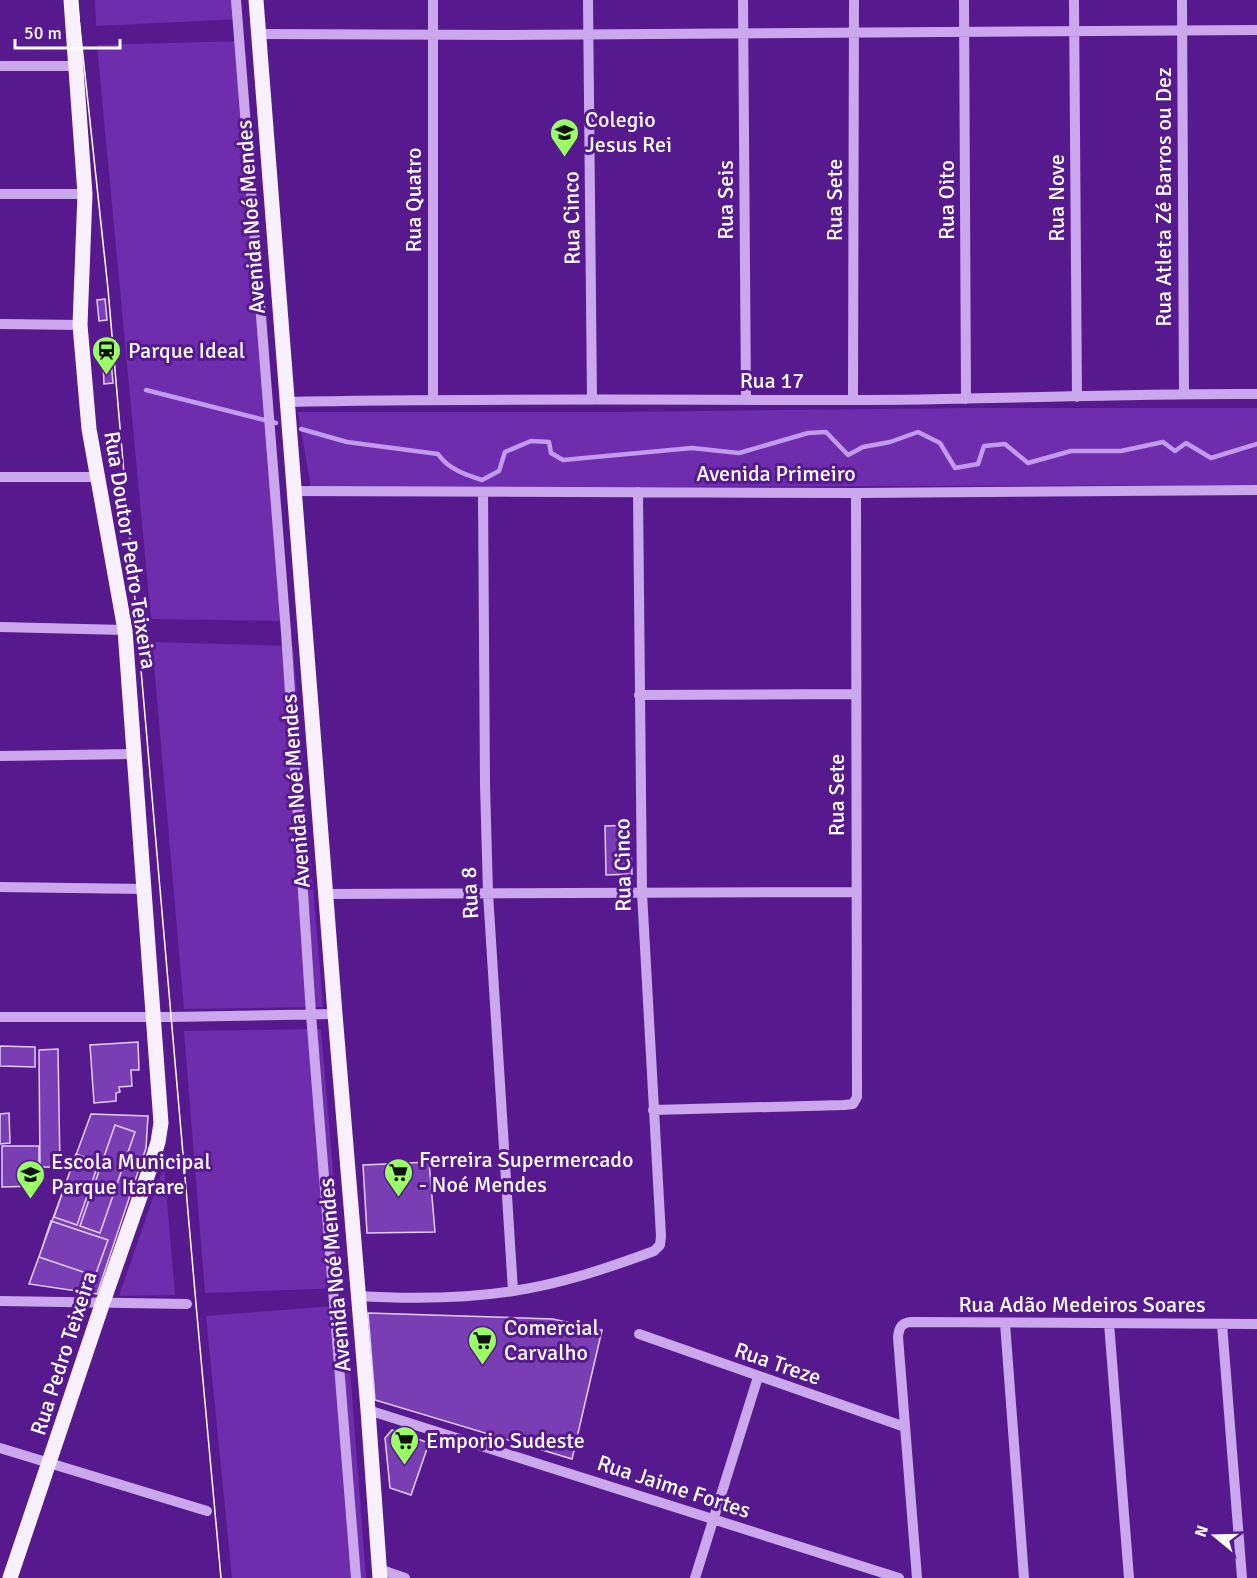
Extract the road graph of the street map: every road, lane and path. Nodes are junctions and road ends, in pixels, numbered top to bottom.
1 (70, 0) edge
2 (236, 0) edge
3 (256, 0) edge
4 (433, 0) edge
5 (588, 0) edge
6 (743, 0) edge
7 (854, 0) edge
8 (964, 0) edge
9 (1074, 0) edge
10 (1182, 0) edge
11 (1182, 30) junction
12 (1257, 30) edge
13 (854, 31) junction
14 (964, 31) junction
15 (1074, 31) junction
16 (744, 32) junction
17 (259, 34) junction
18 (433, 34) junction
19 (588, 34) junction
20 (0, 66) edge
21 (74, 66) junction
22 (0, 194) edge
23 (85, 194) junction
24 (0, 324) edge
25 (80, 325) junction
26 (1184, 393) junction
27 (1257, 394) edge
28 (1077, 396) junction
29 (433, 399) junction
30 (746, 399) junction
31 (966, 399) junction
32 (592, 400) junction
33 (853, 400) junction
34 (286, 402) junction
35 (0, 477) edge
36 (97, 477) junction
37 (1257, 490) edge
38 (294, 491) junction
39 (483, 492) junction
40 (638, 492) junction
41 (856, 493) junction
42 (0, 627) edge
43 (124, 630) junction
44 (856, 694) junction
45 (639, 695) junction
46 (134, 754) junction
47 (0, 756) edge
48 (0, 887) edge
49 (144, 889) junction
50 (855, 892) junction
51 (488, 893) junction
52 (642, 893) junction
53 (326, 894) junction
54 (311, 1014) junction
55 (335, 1014) junction
56 (0, 1017) edge
57 (153, 1017) junction
58 (653, 1110) junction
59 (158, 1142) joint
60 (513, 1292) junction
61 (357, 1296) junction
62 (0, 1301) edge
63 (103, 1302) junction
64 (187, 1304) dead end
65 (1005, 1323) junction
66 (1109, 1323) junction
67 (1222, 1324) junction
68 (1257, 1324) edge
69 (639, 1335) dead end
70 (758, 1377) junction
71 (368, 1410) junction
72 (905, 1427) junction
73 (0, 1448) edge
74 (50, 1463) junction
75 (207, 1511) dead end
76 (713, 1520) junction
77 (379, 1573) edge
78 (10, 1578) edge
79 (356, 1578) edge
80 (405, 1578) edge
81 (695, 1578) edge
82 (899, 1578) edge
83 (917, 1578) edge
84 (1024, 1578) edge
85 (1130, 1578) edge
86 (1242, 1578) edge

1 - 21 main road, Rua Doutor Pedro Teixeira
2 - 54 street
3 - 17 main road, Avenida Noé Mendes
4 - 18 street, Rua Quatro
5 - 19 street, Rua Cinco
6 - 16 street, Rua Seis
7 - 13 street, Rua Sete
8 - 14 street, Rua Oito
9 - 15 street, Rua Nove
10 - 11 street, Rua Atleta Zé Barros ou Dez
11 - 12 street
11 - 15 street
11 - 26 street, Rua Atleta Zé Barros ou Dez
13 - 14 street
13 - 16 street
13 - 33 street, Rua Sete
14 - 15 street
14 - 31 street, Rua Oito
15 - 28 street, Rua Nove
16 - 19 street
16 - 30 street, Rua Seis
17 - 18 street
17 - 34 main road, Avenida Noé Mendes
18 - 19 street
18 - 29 street, Rua Quatro
19 - 32 street, Rua Cinco
20 - 21 street
21 - 23 main road, Rua Doutor Pedro Teixeira
22 - 23 street
23 - 25 main road, Rua Doutor Pedro Teixeira
24 - 25 street
25 - 36 main road, Rua Doutor Pedro Teixeira
26 - 27 street, Rua 17
26 - 28 street, Rua 17
28 - 31 street, Rua 17
29 - 32 street, Rua 17
29 - 34 street, Rua 17
30 - 32 street, Rua 17
30 - 33 street, Rua 17
31 - 33 street, Rua 17
34 - 38 main road, Avenida Noé Mendes
35 - 36 street
36 - 43 main road, Rua Doutor Pedro Teixeira
37 - 41 street, Avenida Primeiro
38 - 39 street, Avenida Primeiro
38 - 53 main road, Avenida Noé Mendes
39 - 40 street, Avenida Primeiro
39 - 51 street, Rua 8
40 - 41 street, Avenida Primeiro
40 - 45 street, Rua Cinco
41 - 44 street, Rua Sete
42 - 43 street
43 - 46 main road, Rua Doutor Pedro Teixeira
44 - 45 street
44 - 50 street, Rua Sete
45 - 52 street, Rua Cinco
46 - 47 street
46 - 49 main road, Rua Doutor Pedro Teixeira
48 - 49 street
49 - 57 main road, Rua Doutor Pedro Teixeira
50 - 52 street
50 - 58 street, Rua Sete
51 - 52 street
51 - 53 street
51 - 60 street, Rua 8
52 - 58 street, Rua Cinco
53 - 55 main road, Avenida Noé Mendes
54 - 55 street
54 - 57 street
54 - 79 street
55 - 61 main road, Avenida Noé Mendes
56 - 57 street
57 - 59 main road, Rua Doutor Pedro Teixeira
58 - 60 street, Rua Cinco
59 - 63 main road, Rua Pedro Teixeira
60 - 61 street
61 - 71 main road, Avenida Noé Mendes
62 - 63 street
63 - 64 street
63 - 74 main road, Rua Pedro Teixeira
65 - 66 street, Rua Adão Medeiros Soares
65 - 72 street, Rua Adão Medeiros Soares
65 - 84 street
66 - 67 street, Rua Adão Medeiros Soares
66 - 85 street
67 - 68 street, Rua Adão Medeiros Soares
67 - 86 street
69 - 70 street, Rua Treze
70 - 72 street, Rua Treze
70 - 76 street
71 - 76 street, Rua Jaime Fortes
71 - 77 main road, Avenida Noé Mendes
72 - 83 street
73 - 74 street
74 - 75 street
74 - 78 main road, Rua Pedro Teixeira
76 - 81 street
76 - 82 street, Rua Jaime Fortes
77 - 80 street

